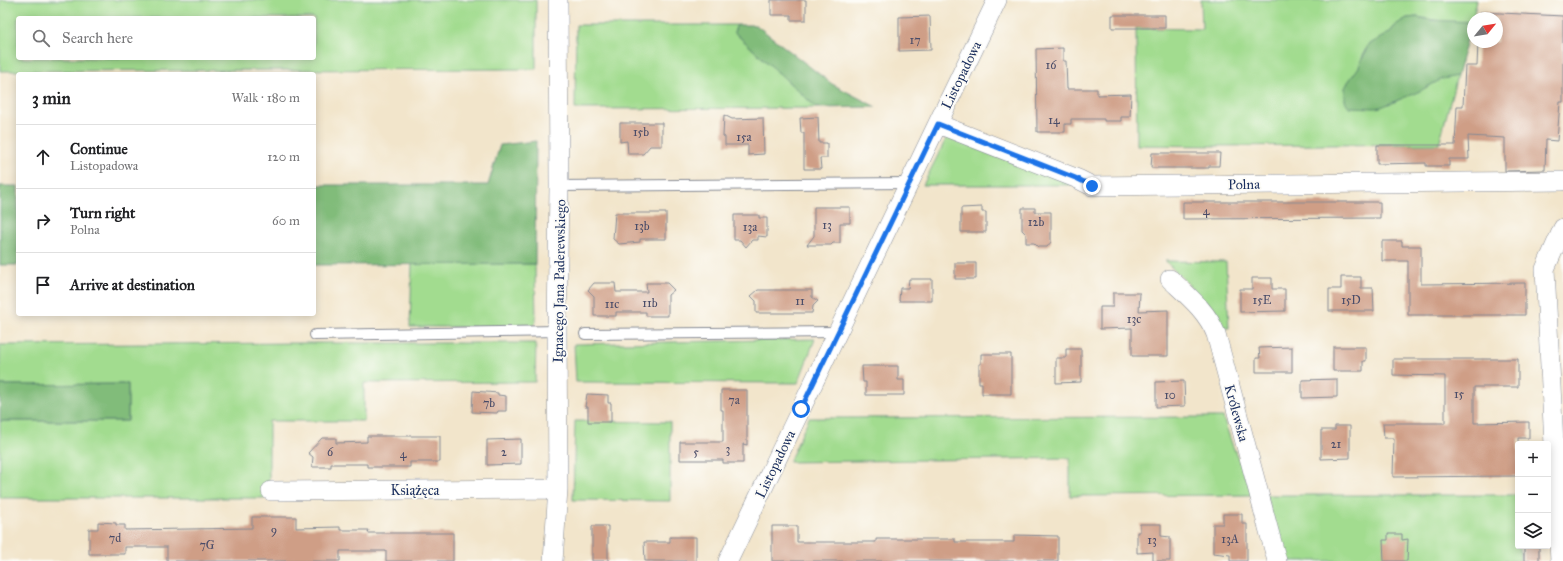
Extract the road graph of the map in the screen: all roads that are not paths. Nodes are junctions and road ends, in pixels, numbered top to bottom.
1 (558, 0) edge
2 (997, 0) edge
3 (938, 124) junction
4 (1563, 181) edge
5 (910, 183) junction
6 (560, 186) junction
7 (1563, 228) edge
8 (1170, 279) dead end
9 (557, 331) junction
10 (838, 332) junction
11 (585, 334) dead end
12 (315, 335) dead end
13 (558, 489) junction
14 (271, 491) dead end
15 (552, 561) edge
16 (728, 561) edge
17 (1277, 561) edge
18 (1560, 561) edge

1 - 6 street, Ignacego Jana Paderewskiego
2 - 3 street, Listopadowa
3 - 4 street, Polna
3 - 5 street, Listopadowa
5 - 6 lane
5 - 10 street, Listopadowa
6 - 9 street, Ignacego Jana Paderewskiego
7 - 18 street
8 - 17 street, Królewska
9 - 12 lane
9 - 13 street, Ignacego Jana Paderewskiego
10 - 11 lane
10 - 16 street, Listopadowa
13 - 14 street, Książęca
13 - 15 street, Ignacego Jana Paderewskiego

